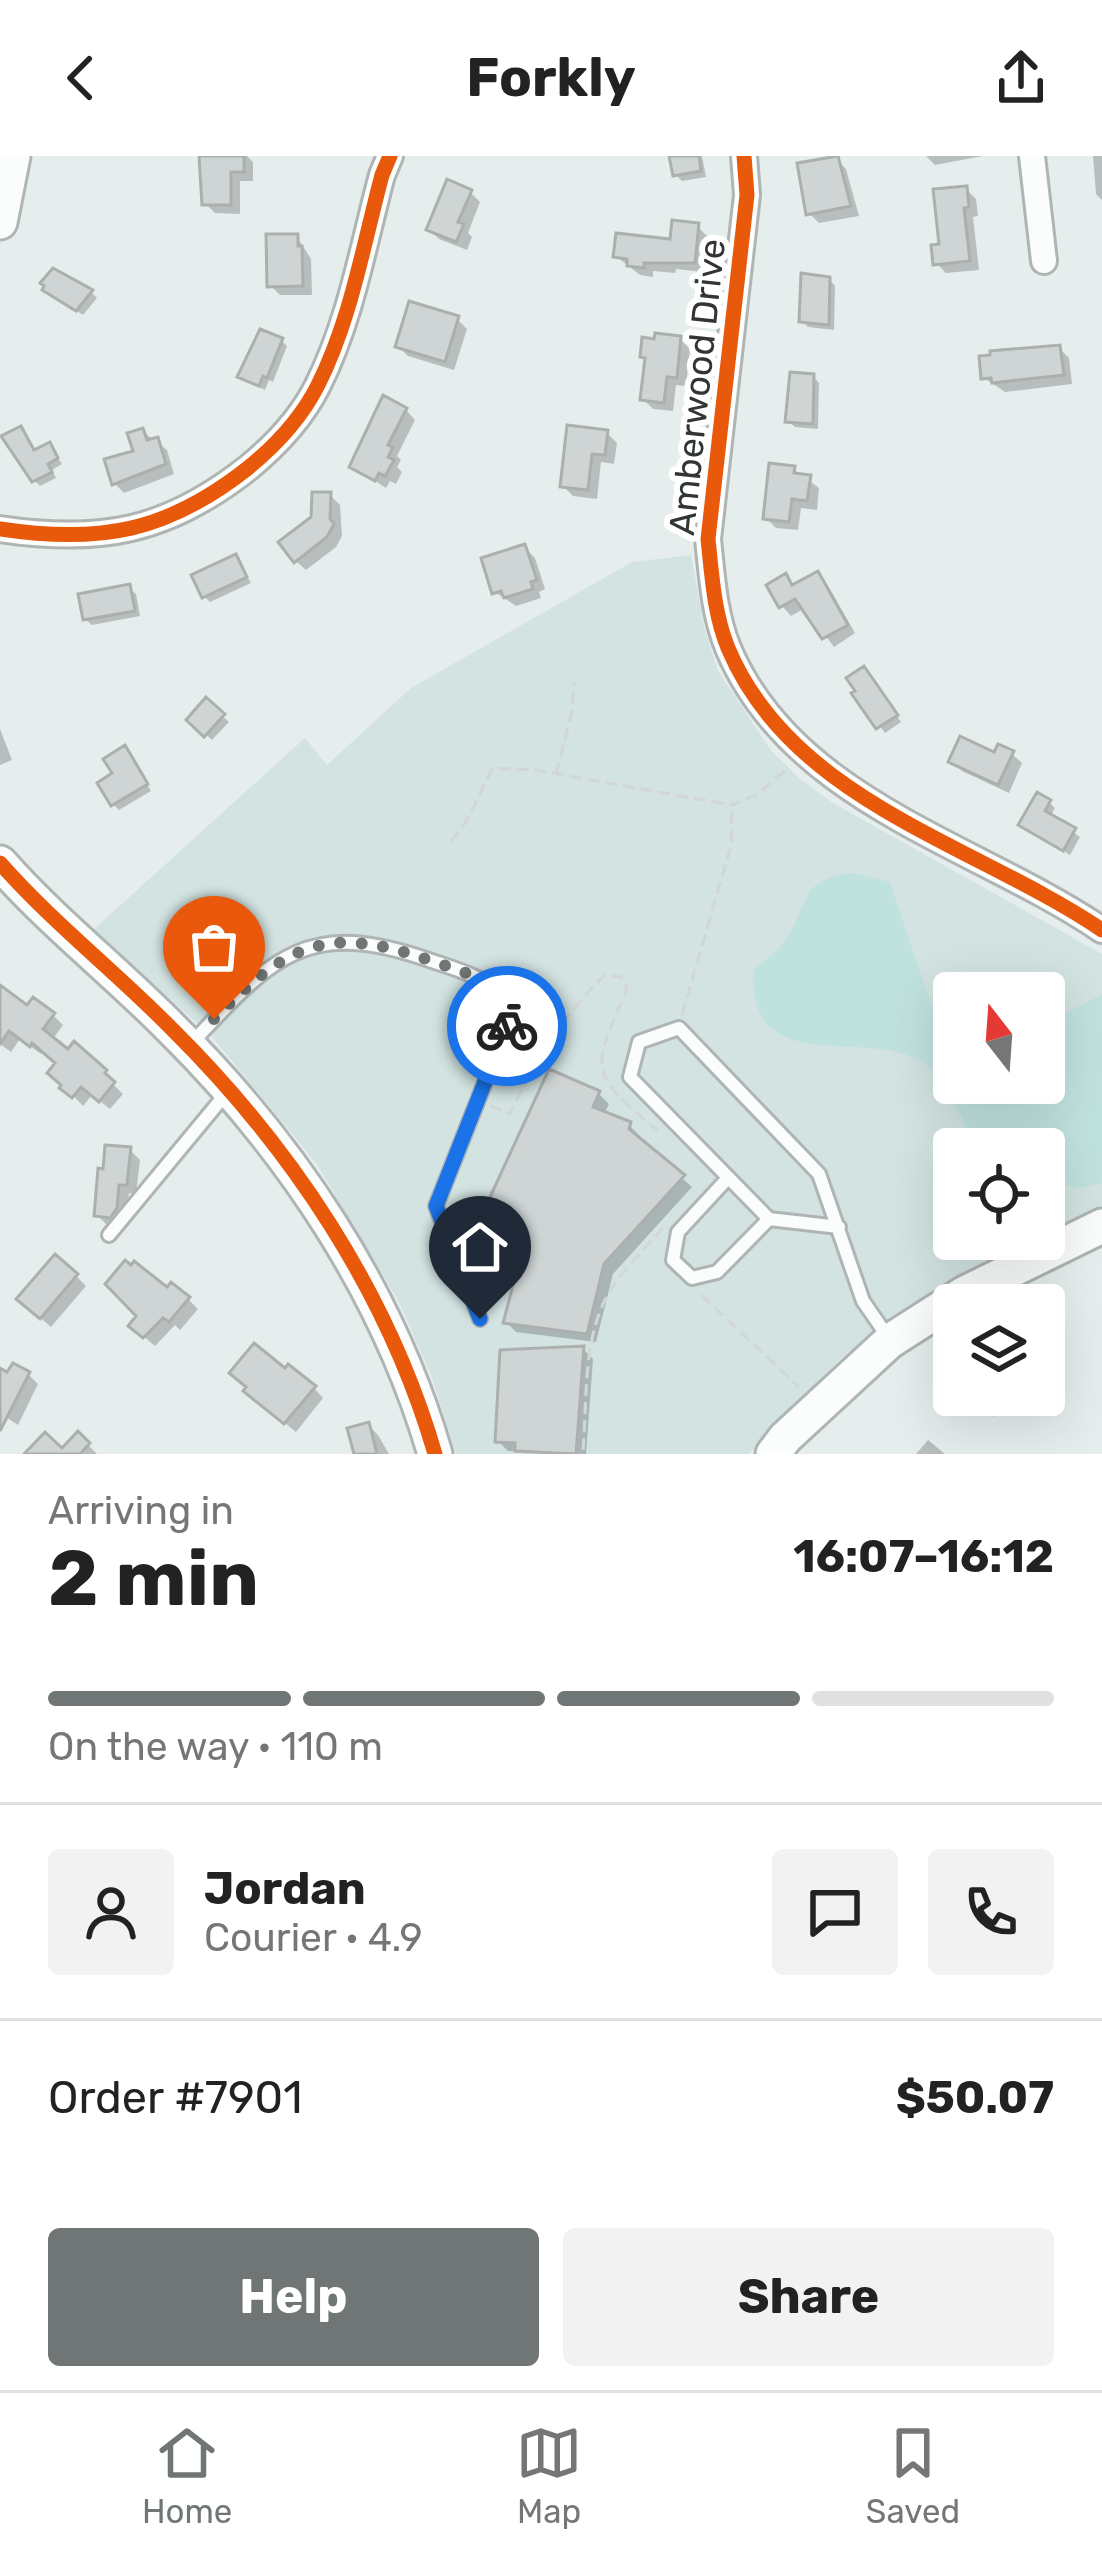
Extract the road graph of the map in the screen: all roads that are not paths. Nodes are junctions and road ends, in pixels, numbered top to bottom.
1 (13, 156) edge
2 (390, 156) edge
3 (743, 156) edge
4 (1032, 156) edge
5 (0, 222) edge
6 (1044, 261) dead end
7 (0, 529) edge
8 (0, 863) edge
9 (1102, 930) edge
10 (189, 1046) junction
11 (230, 1090) junction
12 (727, 1179) junction
13 (769, 1219) junction
14 (1102, 1226) edge
15 (839, 1227) junction
16 (109, 1235) dead end
17 (480, 1319) dead end
18 (890, 1341) junction
19 (435, 1454) edge
20 (772, 1454) edge

1 - 5 street
2 - 7 street
3 - 9 street, Amberwood Drive
4 - 6 street
8 - 10 street
10 - 11 street
10 - 17 lane
11 - 16 lane
11 - 19 street
12 - 13 lane
12 - 13 lane
12 - 15 lane
13 - 15 lane
14 - 18 street
15 - 18 lane
18 - 20 street

